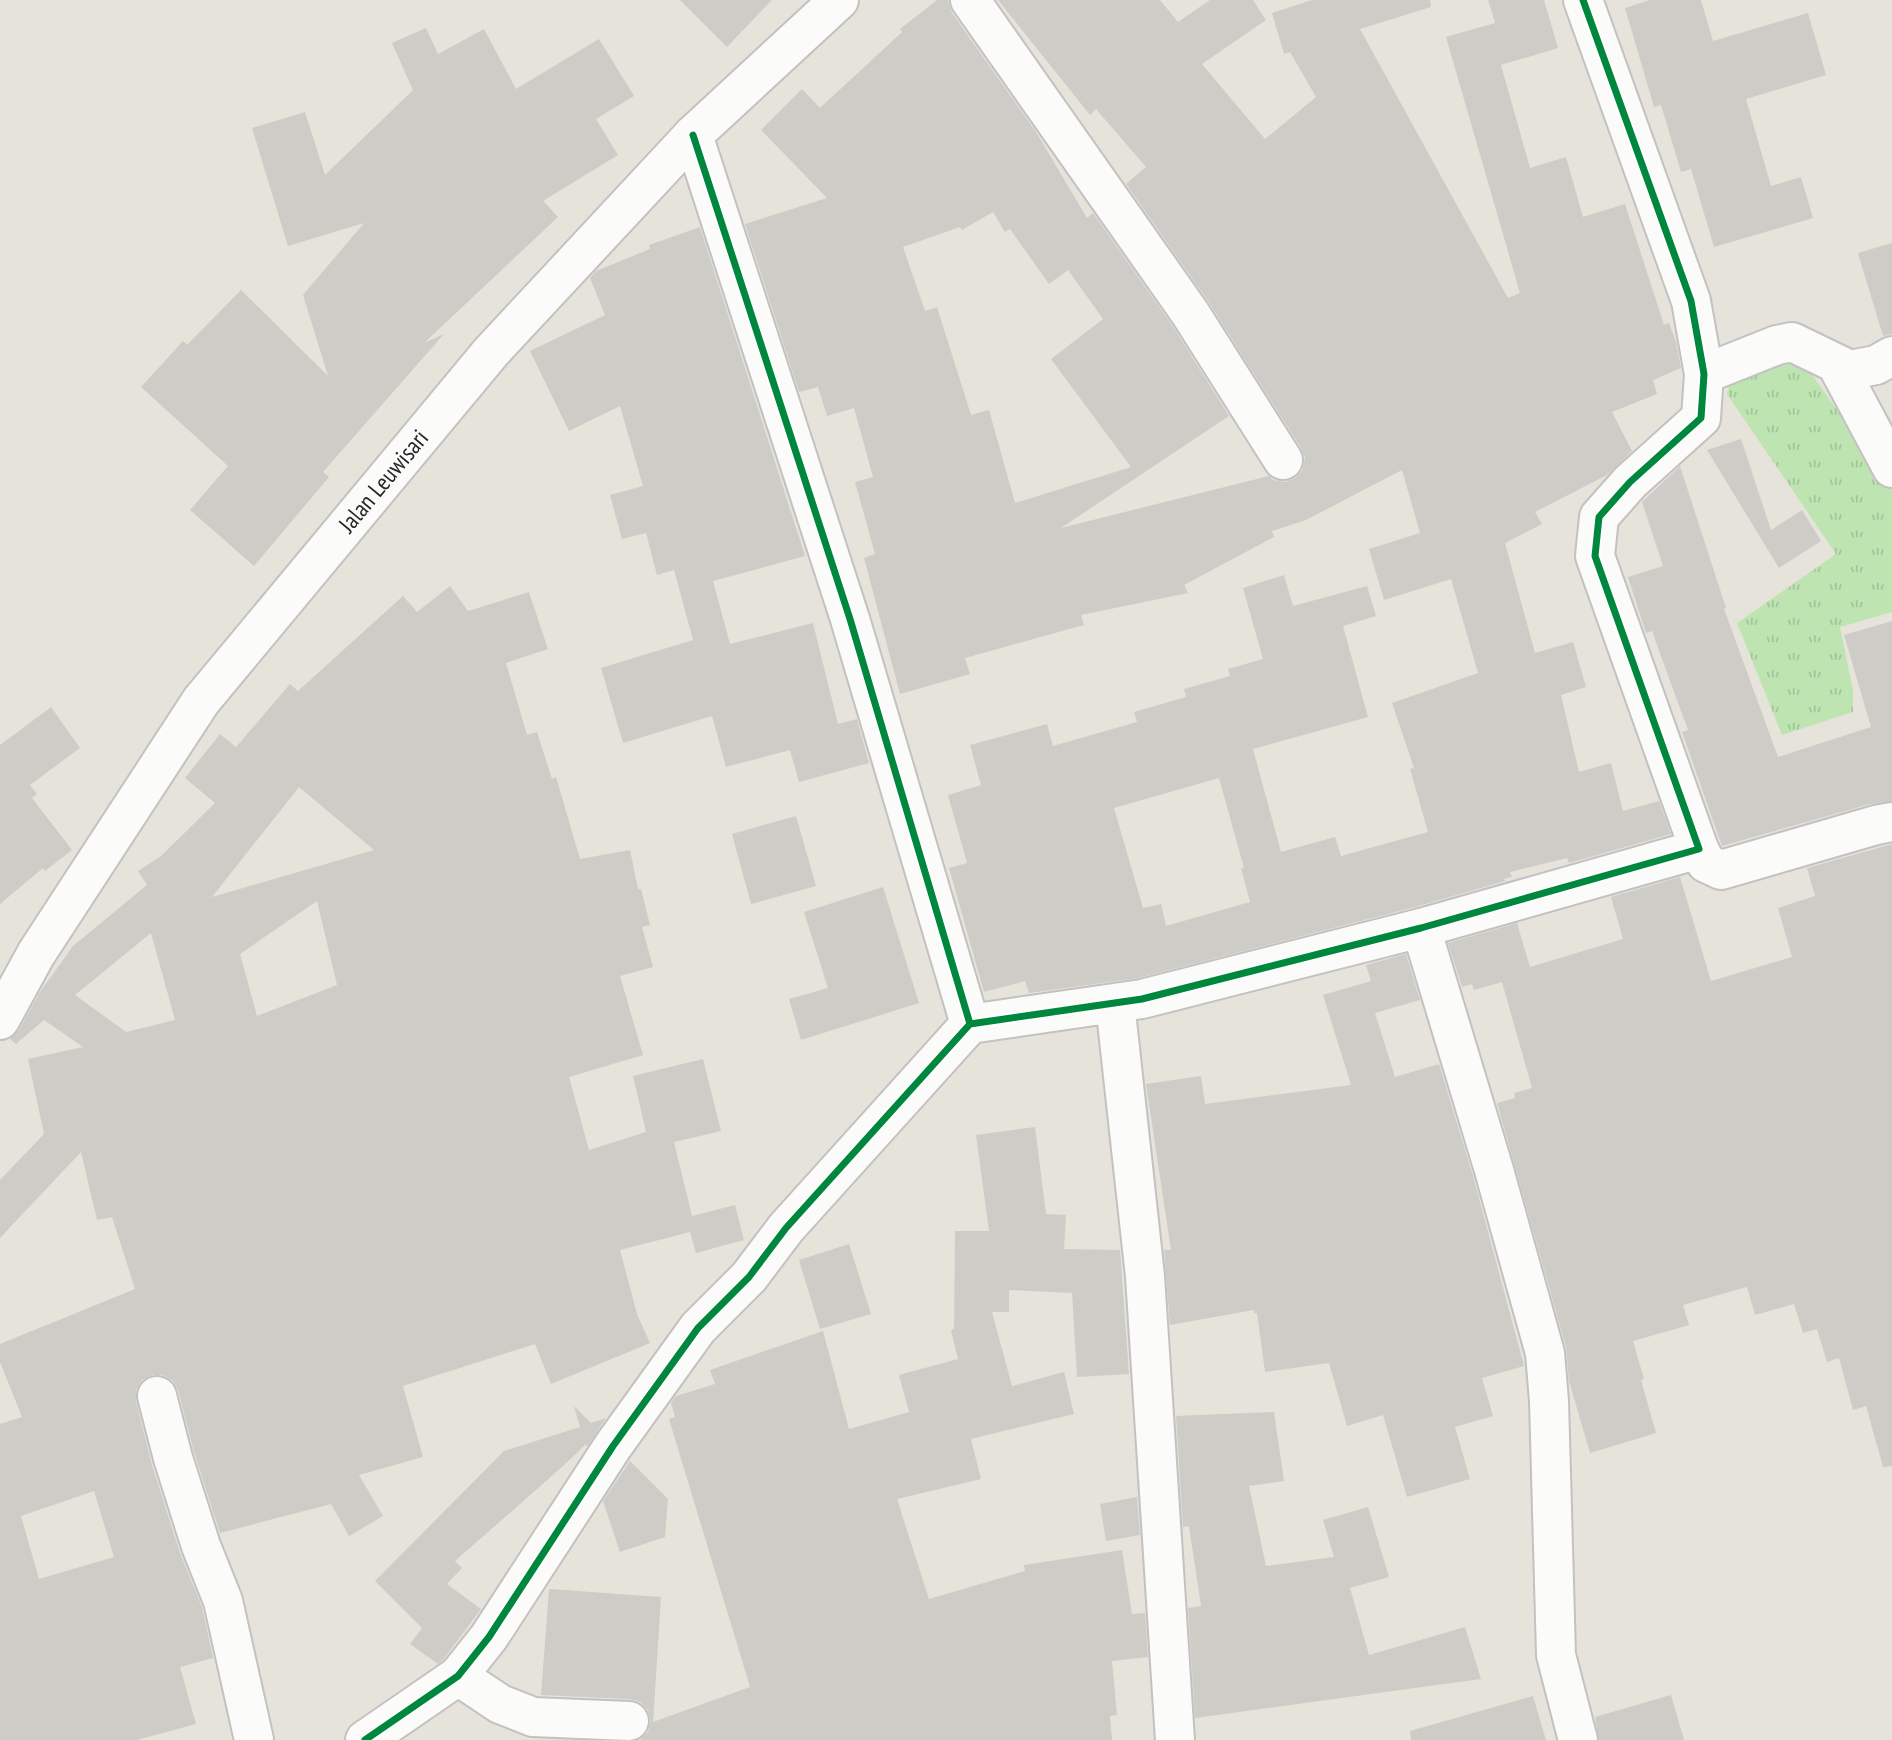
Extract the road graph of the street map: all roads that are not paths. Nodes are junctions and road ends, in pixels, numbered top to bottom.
1 (839, 0) edge
2 (970, 0) edge
3 (1583, 0) edge
4 (693, 135) junction
5 (1892, 356) edge
6 (1837, 365) junction
7 (1704, 374) junction
8 (1283, 460) dead end
9 (1892, 468) edge
10 (1892, 822) edge
11 (1699, 849) junction
12 (1421, 928) junction
13 (1115, 1003) junction
14 (0, 1020) edge
15 (970, 1024) junction
16 (156, 1396) dead end
17 (458, 1676) junction
18 (629, 1721) dead end
19 (254, 1740) edge
20 (365, 1740) edge
21 (1175, 1740) edge
22 (1578, 1740) edge

1 - 4 street, Jalan Leuwisari
2 - 8 street
3 - 7 street
4 - 14 street, Jalan Leuwisari
4 - 15 street
5 - 6 street
6 - 7 street
6 - 9 street
7 - 11 street
10 - 11 street
11 - 12 street
12 - 13 street
12 - 22 street
13 - 15 street
13 - 21 street
15 - 17 street
16 - 19 street
17 - 18 street
17 - 20 street

